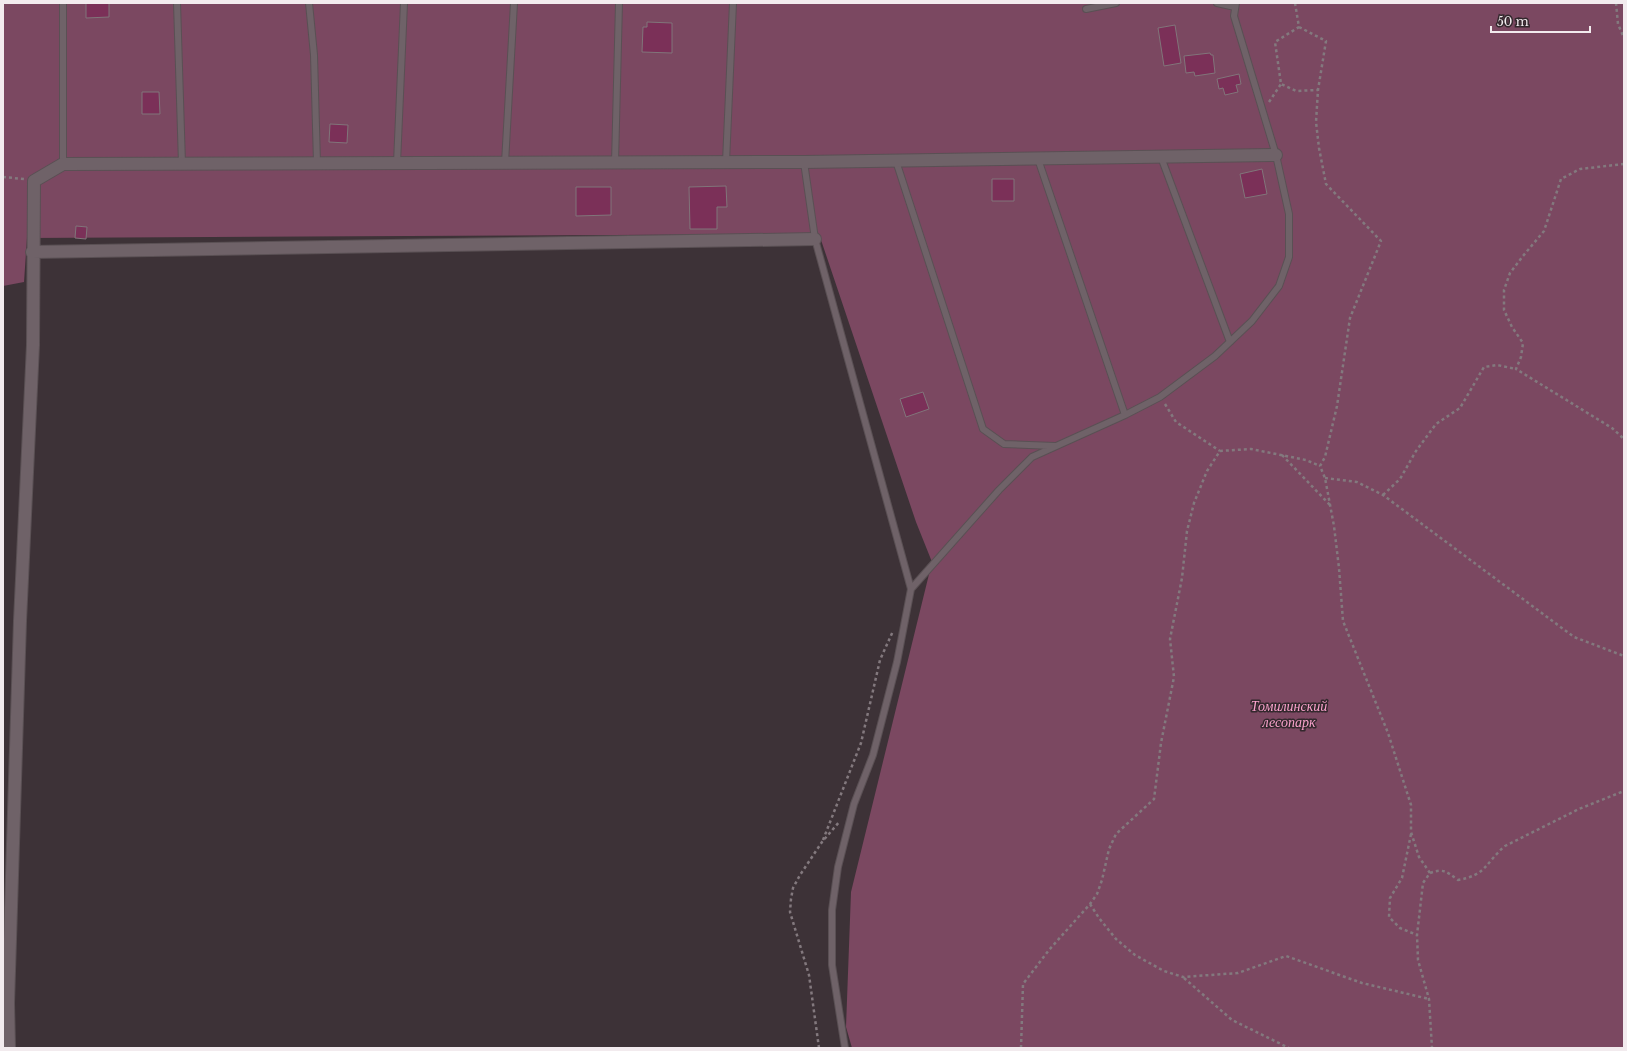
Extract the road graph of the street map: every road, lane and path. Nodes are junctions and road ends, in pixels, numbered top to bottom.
1 (63, 3) edge
2 (178, 3) edge
3 (309, 3) edge
4 (404, 3) edge
5 (514, 3) edge
6 (619, 3) edge
7 (733, 3) edge
8 (1116, 3) edge
9 (1217, 3) edge
10 (1295, 3) edge
11 (1616, 3) edge
12 (1235, 5) edge
13 (1086, 9) dead end
14 (1299, 27) junction
15 (1624, 38) edge
16 (1281, 84) junction
17 (1318, 90) junction
18 (1263, 112) junction
19 (1276, 155) junction
20 (1160, 156) junction
21 (1038, 159) junction
22 (896, 161) junction
23 (615, 162) junction
24 (726, 162) junction
25 (804, 162) junction
26 (317, 163) junction
27 (397, 163) junction
28 (505, 163) junction
29 (63, 164) junction
30 (182, 164) junction
31 (1624, 164) edge
32 (3, 177) edge
33 (34, 180) junction
34 (815, 239) junction
35 (32, 252) junction
36 (1230, 342) junction
37 (1516, 369) junction
38 (1160, 397) junction
39 (1124, 415) junction
40 (1624, 439) edge
41 (1056, 446) junction
42 (1220, 451) junction
43 (1282, 454) junction
44 (1320, 466) junction
45 (1325, 478) junction
46 (1383, 495) junction
47 (1330, 505) junction
48 (911, 589) junction
49 (907, 612) junction
50 (1624, 656) edge
51 (1624, 791) edge
52 (841, 820) dead end
53 (1411, 832) junction
54 (822, 842) junction
55 (1430, 873) junction
56 (1090, 904) junction
57 (1417, 935) junction
58 (1183, 977) junction
59 (1429, 999) junction
60 (9, 1048) edge
61 (819, 1048) edge
62 (844, 1048) edge
63 (1021, 1048) edge
64 (1289, 1048) edge
65 (1432, 1048) edge

1 - 29 lane
2 - 30 lane
3 - 26 lane
4 - 27 lane
5 - 28 lane
6 - 23 lane
7 - 24 lane
8 - 13 lane
9 - 12 lane
10 - 14 path
11 - 15 path
12 - 18 lane
14 - 16 path
14 - 17 path
16 - 17 path
16 - 18 path
17 - 44 path
18 - 19 lane
19 - 20 street
19 - 36 lane
20 - 21 street
20 - 36 lane
21 - 22 street
21 - 39 lane
22 - 25 street
22 - 41 lane
23 - 24 street
23 - 28 street
24 - 25 street
25 - 34 lane
26 - 27 street
26 - 30 street
27 - 28 street
29 - 30 street
29 - 33 street
31 - 37 path
32 - 33 path
33 - 35 street
34 - 35 street
34 - 48 lane
35 - 60 street
36 - 38 lane
37 - 40 path
37 - 46 path
38 - 39 lane
38 - 42 path
39 - 41 lane
41 - 48 lane
42 - 43 path
42 - 56 path
43 - 44 path
43 - 47 path
44 - 45 path
45 - 46 path
45 - 47 path
46 - 50 path
47 - 53 path
48 - 49 lane
49 - 54 path
49 - 62 lane
51 - 55 path
52 - 54 path
53 - 55 path
53 - 57 path
54 - 61 path
55 - 57 path
56 - 58 path
56 - 63 path
57 - 59 path
58 - 59 path
58 - 64 path
59 - 65 path

